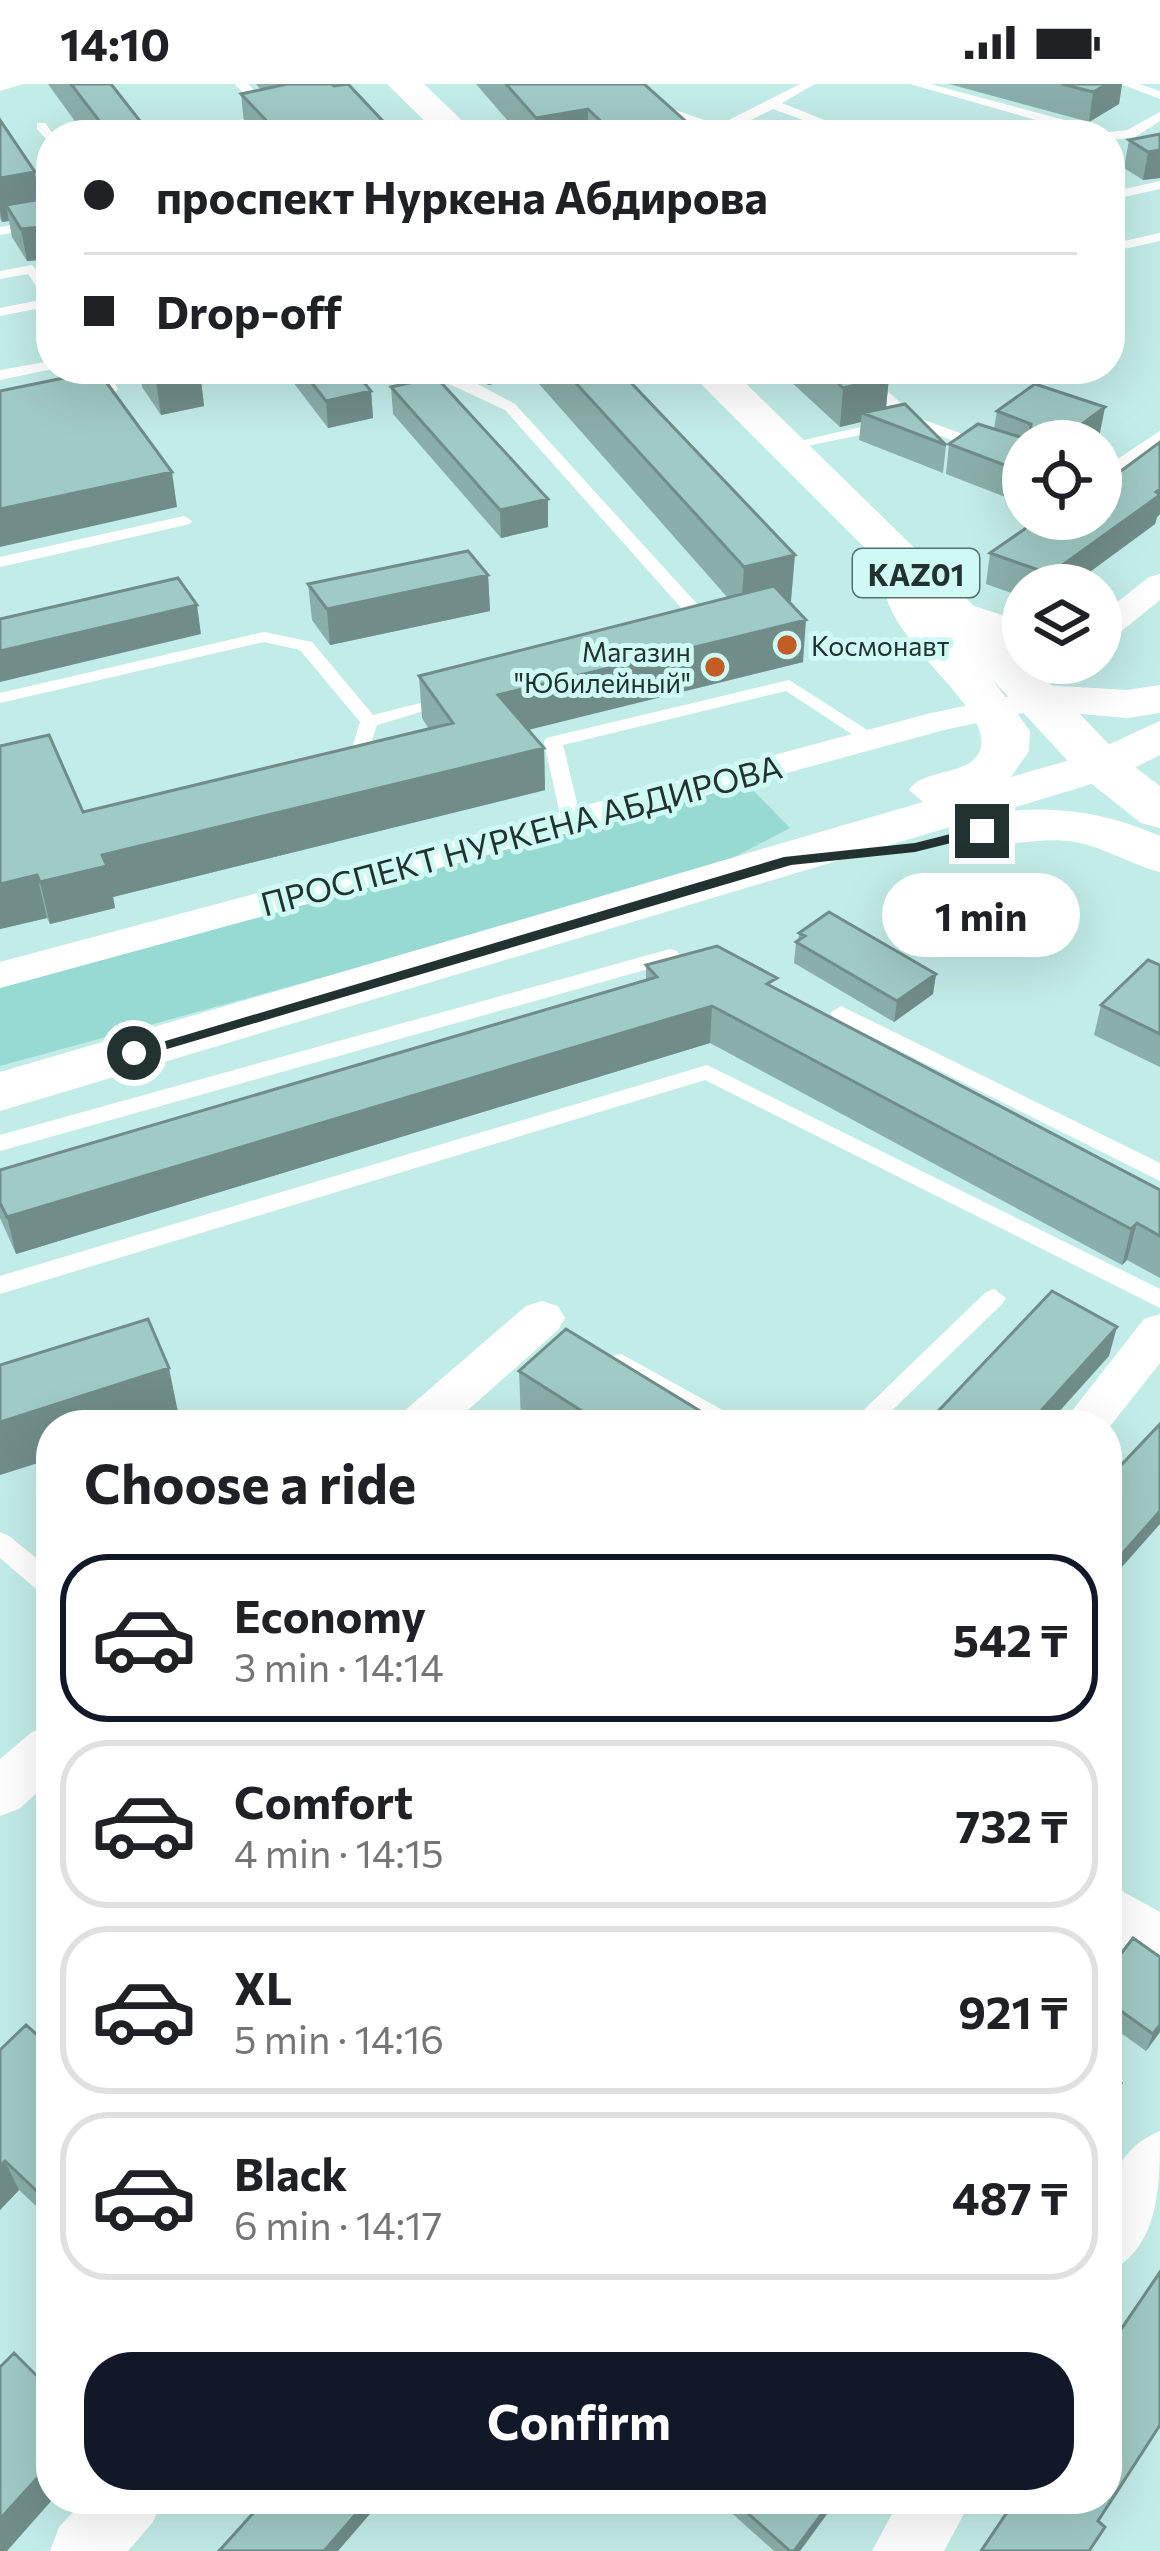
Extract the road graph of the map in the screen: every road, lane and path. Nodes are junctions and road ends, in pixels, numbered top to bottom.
1 (17, 84) edge
2 (241, 84) edge
3 (404, 84) edge
4 (809, 84) edge
5 (916, 84) edge
6 (1127, 84) edge
7 (0, 87) edge
8 (1160, 95) edge
9 (640, 102) edge
10 (772, 104) junction
11 (1160, 116) edge
12 (261, 120) edge
13 (443, 120) edge
14 (687, 120) edge
15 (744, 120) edge
16 (815, 120) edge
17 (1051, 120) edge
18 (1125, 134) edge
19 (1160, 185) edge
20 (1136, 190) junction
21 (1125, 193) edge
22 (1160, 206) edge
23 (36, 225) edge
24 (0, 232) edge
25 (1160, 237) edge
26 (1125, 245) edge
27 (0, 275) edge
28 (36, 276) edge
29 (36, 304) edge
30 (0, 312) edge
31 (36, 368) edge
32 (0, 375) edge
33 (107, 384) edge
34 (461, 384) edge
35 (722, 384) edge
36 (871, 384) edge
37 (66, 398) edge
38 (911, 420) junction
39 (1160, 436) edge
40 (788, 448) junction
41 (1002, 453) edge
42 (1122, 462) edge
43 (184, 521) dead end
44 (0, 562) edge
45 (908, 565) junction
46 (1160, 584) edge
47 (953, 609) junction
48 (1122, 614) edge
49 (1002, 626) edge
50 (674, 642) edge
51 (478, 693) edge
52 (0, 698) edge
53 (1042, 699) junction
54 (1160, 699) edge
55 (991, 708) junction
56 (369, 722) junction
57 (1160, 736) edge
58 (874, 740) junction
59 (326, 763) edge
60 (1101, 766) junction
61 (1160, 812) edge
62 (571, 819) junction
63 (1160, 856) edge
64 (790, 861) junction
65 (712, 883) junction
66 (670, 956) edge
67 (0, 975) edge
68 (841, 1012) dead end
69 (0, 1092) edge
70 (0, 1143) edge
71 (1160, 1174) edge
72 (0, 1285) edge
73 (994, 1298) dead end
74 (1160, 1299) edge
75 (553, 1324) dead end
76 (1160, 1331) edge
77 (604, 1353) edge
78 (440, 1410) edge
79 (702, 1410) edge
80 (876, 1410) edge
81 (1096, 1410) edge
82 (0, 1543) edge
83 (36, 1573) edge
84 (36, 1761) edge
85 (0, 1792) edge
86 (1122, 1918) edge
87 (1160, 1943) edge
88 (1160, 2162) edge
89 (1122, 2219) edge
90 (116, 2514) edge
91 (929, 2514) edge
92 (82, 2551) edge
93 (904, 2551) edge

1 - 7 lane
2 - 12 lane
3 - 13 highway
4 - 10 lane
5 - 17 lane
6 - 8 lane
9 - 14 lane
10 - 15 lane
10 - 16 lane
11 - 18 lane
19 - 20 lane
20 - 21 lane
20 - 22 lane
23 - 24 lane
25 - 26 lane
27 - 28 lane
29 - 30 lane
31 - 32 lane
33 - 37 lane
34 - 50 lane
35 - 40 highway, KАZ01
36 - 38 lane
38 - 40 lane
38 - 41 lane
39 - 42 lane
40 - 45 highway, KАZ01
43 - 44 lane
45 - 47 highway, KАZ01
45 - 55 main road
46 - 48 street
47 - 49 street
47 - 53 highway, KАZ01
51 - 56 lane
52 - 56 lane
53 - 54 main road
53 - 55 street, ПРОСПЕКТ НУРКЕНА АБДИРОВА
53 - 60 highway, KАZ01
55 - 58 street, ПРОСПЕКТ НУРКЕНА АБДИРОВА
55 - 65 main road
56 - 59 lane
57 - 60 main road
58 - 62 street, ПРОСПЕКТ НУРКЕНА АБДИРОВА
58 - 62 lane
60 - 61 highway, KАZ01
60 - 64 main road
62 - 67 street, ПРОСПЕКТ НУРКЕНА АБДИРОВА
63 - 64 main road
64 - 65 main road
65 - 69 main road
66 - 70 lane
68 - 71 lane
72 - 74 lane
73 - 80 lane
75 - 78 street
76 - 81 street
77 - 79 lane
82 - 83 lane
84 - 85 street
86 - 87 street
88 - 89 street
90 - 92 street
91 - 93 street

